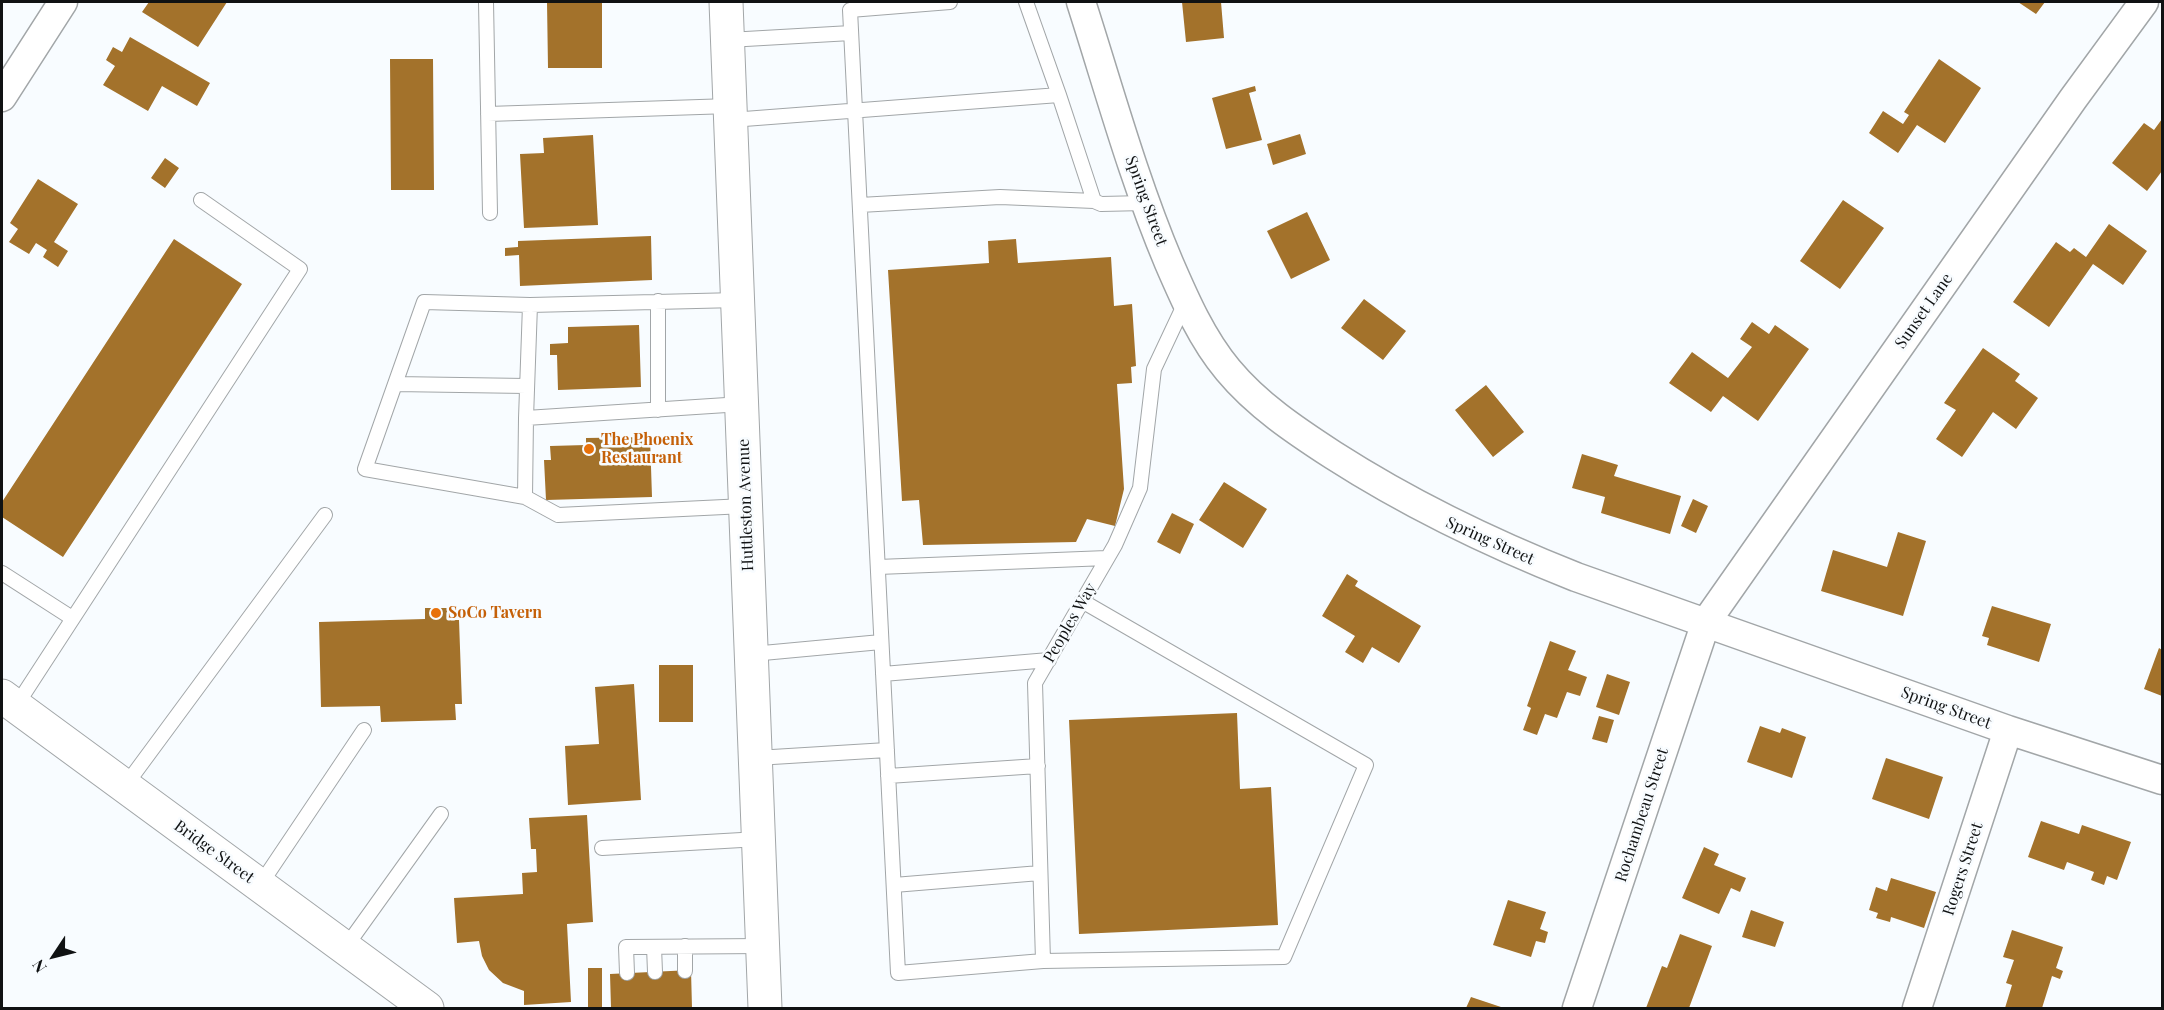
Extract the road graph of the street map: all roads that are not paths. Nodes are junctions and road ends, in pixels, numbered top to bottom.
1 (63, 2) edge
2 (486, 2) edge
3 (726, 2) edge
4 (950, 2) edge
5 (1026, 2) edge
6 (1081, 2) edge
7 (2144, 2) edge
8 (852, 33) junction
9 (728, 40) junction
10 (1059, 95) junction
11 (2, 97) edge
12 (856, 109) junction
13 (730, 113) junction
14 (488, 114) junction
15 (201, 200) dead end
16 (1094, 201) junction
17 (1145, 203) junction
18 (860, 205) junction
19 (490, 213) dead end
20 (738, 300) junction
21 (658, 301) junction
22 (1186, 302) junction
23 (530, 304) junction
24 (395, 384) junction
25 (526, 386) junction
26 (742, 404) junction
27 (658, 410) junction
28 (526, 418) junction
29 (525, 497) junction
30 (745, 506) junction
31 (326, 516) dead end
32 (1107, 558) junction
33 (878, 567) junction
34 (2, 573) edge
35 (1082, 601) junction
36 (72, 618) junction
37 (1706, 622) junction
38 (881, 642) junction
39 (752, 654) junction
40 (1049, 660) junction
41 (883, 674) junction
42 (9, 701) edge
43 (364, 730) dead end
44 (2008, 730) junction
45 (887, 750) junction
46 (756, 758) junction
47 (1038, 766) junction
48 (888, 776) junction
49 (2163, 780) edge
50 (125, 786) junction
51 (441, 814) dead end
52 (759, 839) junction
53 (602, 848) dead end
54 (1040, 873) junction
55 (260, 885) junction
56 (894, 885) junction
57 (685, 946) junction
58 (763, 946) junction
59 (654, 947) junction
60 (345, 948) junction
61 (1043, 961) junction
62 (685, 970) dead end
63 (655, 972) dead end
64 (627, 973) dead end
65 (427, 1008) edge
66 (765, 1008) edge
67 (1577, 1008) edge
68 (1917, 1008) edge

1 - 11 street
2 - 14 lane
3 - 9 main road, Huttleston Avenue
4 - 8 lane
5 - 10 lane
6 - 17 street, Spring Street
7 - 37 street, Sunset Lane
8 - 9 lane
8 - 12 lane
9 - 13 main road, Huttleston Avenue
10 - 12 lane
10 - 16 lane
12 - 13 lane
12 - 18 lane
13 - 14 lane
13 - 20 main road, Huttleston Avenue
14 - 19 lane
15 - 36 lane
16 - 17 lane
16 - 18 lane
17 - 22 street, Spring Street
18 - 33 lane
20 - 21 lane
20 - 26 main road, Huttleston Avenue
21 - 23 lane
21 - 27 lane
22 - 32 lane, Peoples Way
22 - 37 street, Spring Street
23 - 24 lane
23 - 25 lane
24 - 25 lane
24 - 29 lane
25 - 28 lane
26 - 27 lane
26 - 30 main road, Huttleston Avenue
27 - 28 lane
28 - 29 lane
29 - 30 lane
30 - 39 main road, Huttleston Avenue
31 - 50 lane
32 - 33 lane
32 - 35 lane, Peoples Way
33 - 38 lane
34 - 36 lane
35 - 40 lane, Peoples Way
35 - 61 lane
36 - 42 lane
37 - 44 street, Spring Street
37 - 67 street, Rochambeau Street
38 - 39 lane
38 - 41 lane
39 - 46 main road, Huttleston Avenue
40 - 41 lane
40 - 47 lane, Peoples Way
41 - 45 lane
42 - 50 main road, Bridge Street
43 - 55 lane
44 - 49 street, Spring Street
44 - 68 street, Rogers Street
45 - 46 lane
45 - 48 lane
46 - 52 main road, Huttleston Avenue
47 - 48 lane
47 - 54 lane, Peoples Way
48 - 56 lane
50 - 55 main road, Bridge Street
51 - 60 lane
52 - 53 lane
52 - 58 main road, Huttleston Avenue
54 - 56 lane
54 - 61 lane, Peoples Way
55 - 60 main road, Bridge Street
56 - 61 lane
57 - 58 lane
57 - 59 lane
57 - 62 lane
58 - 66 main road, Huttleston Avenue
59 - 63 lane
59 - 64 lane
60 - 65 main road, Bridge Street

